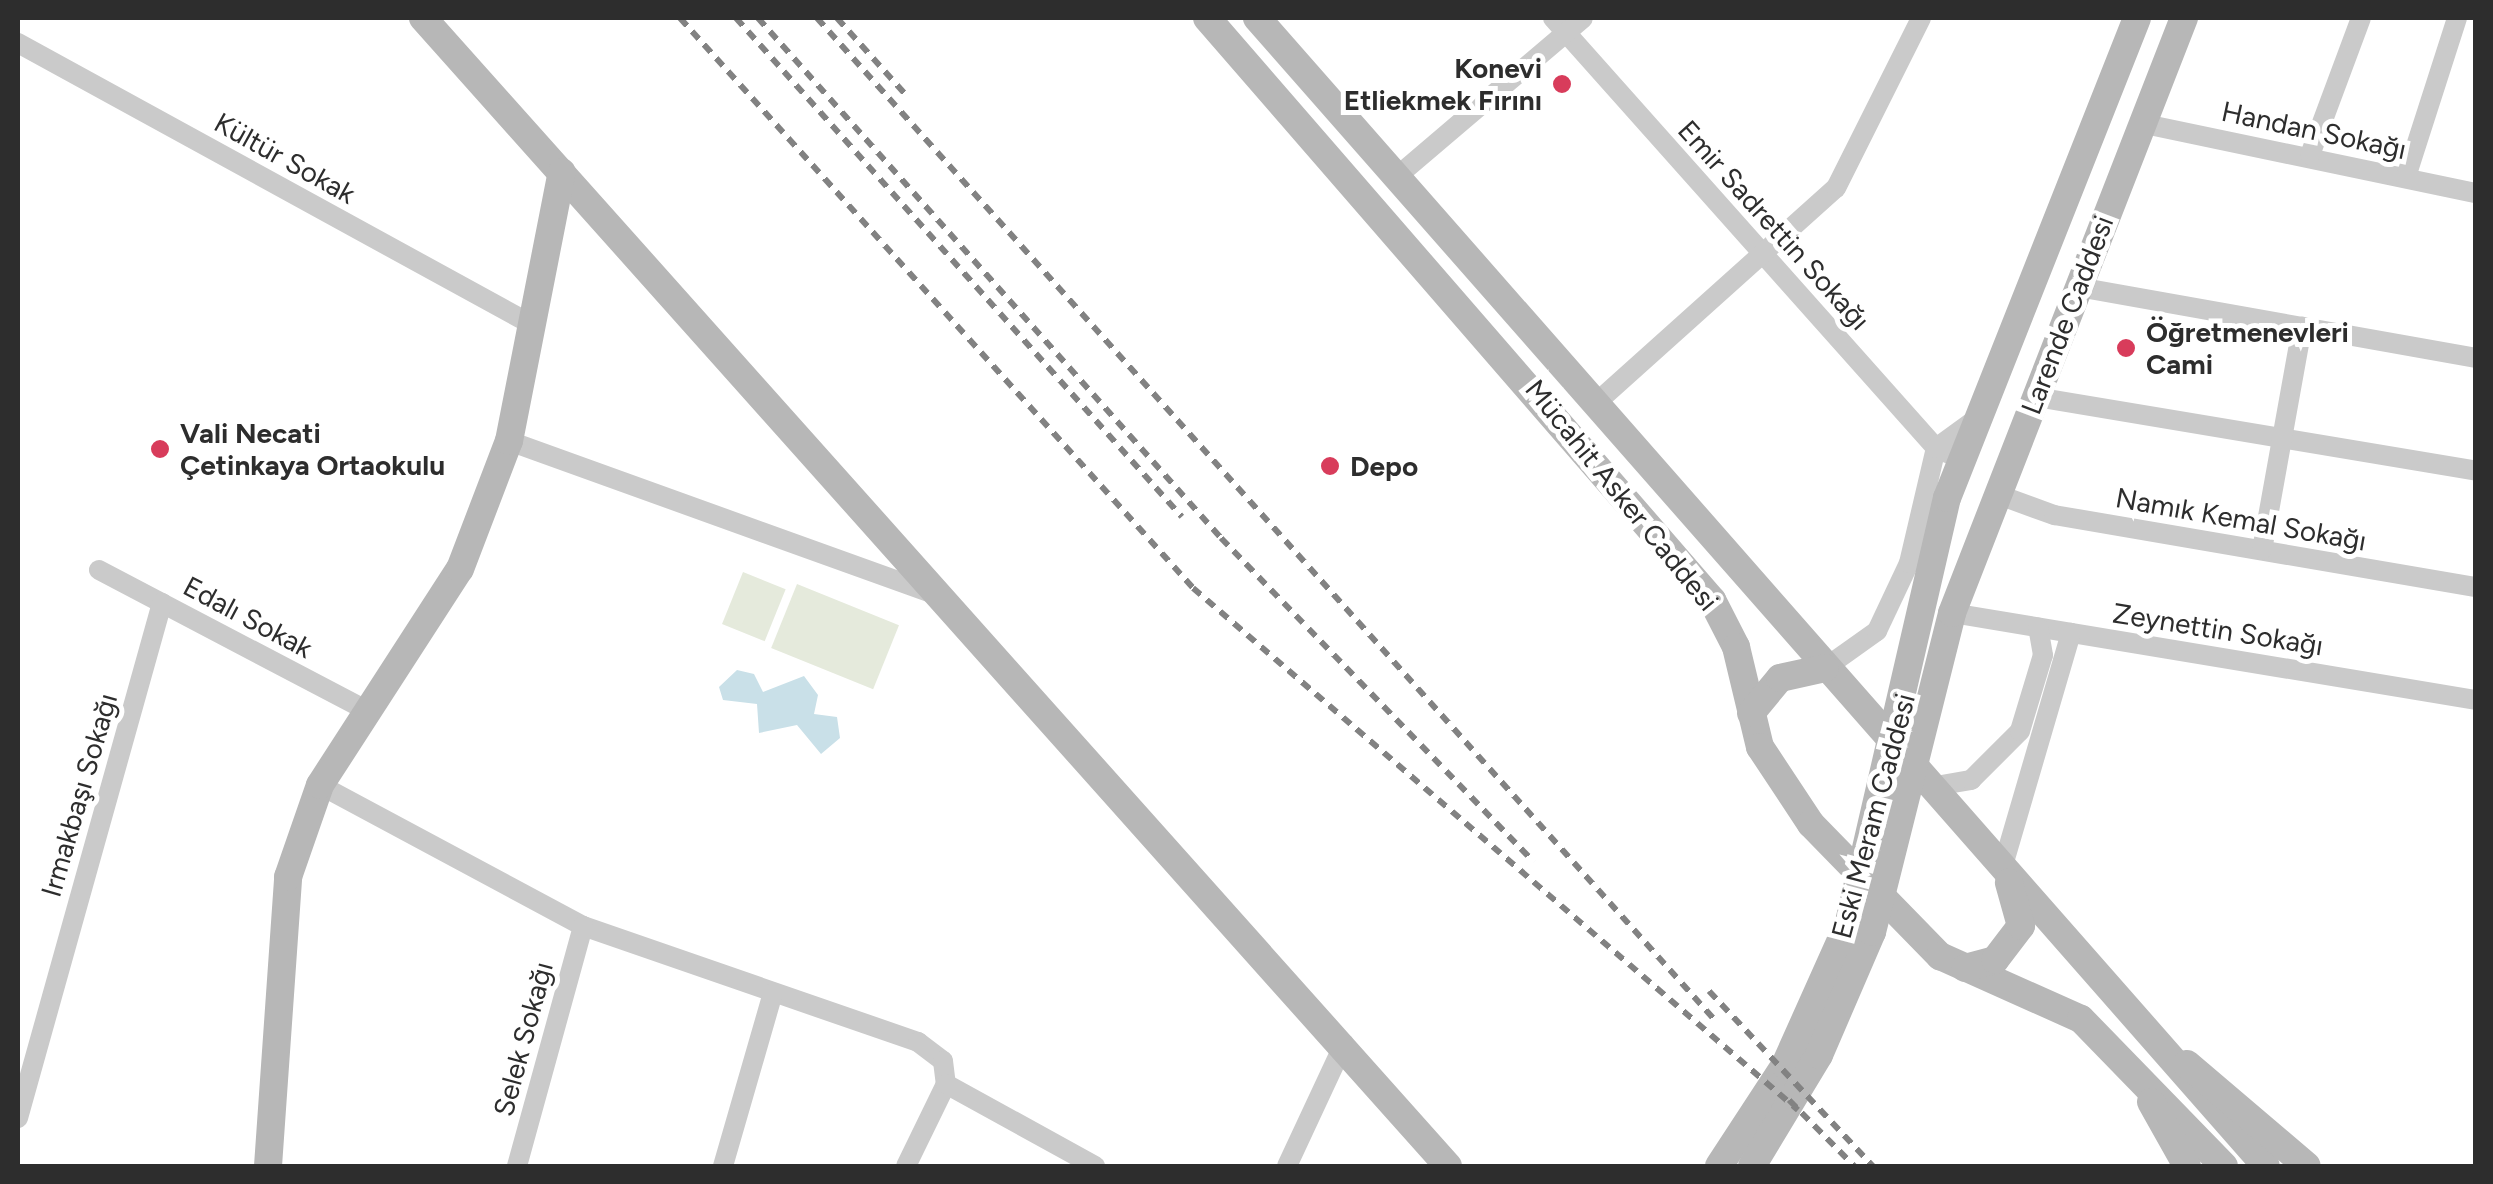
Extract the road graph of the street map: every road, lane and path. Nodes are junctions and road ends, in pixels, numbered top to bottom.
1 (423, 18) edge
2 (1207, 18) edge
3 (1257, 18) edge
4 (1583, 18) edge
5 (1920, 18) edge
6 (2137, 18) edge
7 (2184, 18) edge
8 (2361, 18) edge
9 (2457, 18) edge
10 (1559, 25) edge
11 (18, 43) edge
12 (2140, 122) junction
13 (2310, 155) junction
14 (562, 172) junction
15 (2406, 177) junction
16 (1394, 179) junction
17 (2476, 193) edge
18 (1764, 254) junction
19 (2078, 287) junction
20 (526, 322) junction
21 (2302, 327) junction
22 (2476, 358) edge
23 (2036, 397) junction
24 (1596, 404) junction
25 (2279, 438) junction
26 (508, 441) junction
27 (1948, 453) junction
28 (2476, 471) edge
29 (1999, 495) junction
30 (1947, 498) joint
31 (2262, 550) junction
32 (99, 570) dead end
33 (2476, 587) edge
34 (945, 598) junction
35 (162, 603) junction
36 (1952, 613) junction
37 (2038, 627) junction
38 (2071, 633) junction
39 (1825, 668) junction
40 (2476, 700) edge
41 (370, 713) junction
42 (1751, 713) junction
43 (320, 785) junction
44 (1930, 787) junction
45 (2002, 868) junction
46 (583, 926) junction
47 (1966, 968) junction
48 (772, 993) junction
49 (2150, 1040) junction
50 (1344, 1044) junction
51 (2140, 1077) junction
52 (946, 1084) junction
53 (18, 1118) edge
54 (268, 1166) edge
55 (517, 1166) edge
56 (723, 1166) edge
57 (906, 1166) edge
58 (1095, 1166) edge
59 (1287, 1166) edge
60 (1448, 1166) edge
61 (1719, 1166) edge
62 (1752, 1166) edge
63 (2187, 1166) edge
64 (2224, 1166) edge
65 (2266, 1166) edge
66 (2307, 1166) edge

1 - 14 main road
2 - 42 main road, Mücahit Asker Caddesi
3 - 16 main road, Mücahit Asker Caddesi
4 - 10 street
5 - 18 street
6 - 27 main road, Larende Caddesi
7 - 12 main road, Larende Caddesi
8 - 13 street
9 - 15 street
10 - 16 street
10 - 18 street, Emir Sadrettin Sokağı
11 - 20 street, Kültür Sokak
12 - 13 street, Handan Sokağı
12 - 19 main road, Larende Caddesi
13 - 15 street, Handan Sokağı
14 - 20 main road
14 - 34 main road
15 - 17 street, Handan Sokağı
16 - 24 main road, Mücahit Asker Caddesi
18 - 24 street
18 - 27 street, Emir Sadrettin Sokağı
19 - 21 street
19 - 23 main road, Larende Caddesi
20 - 26 main road
21 - 22 street
21 - 25 street
23 - 25 street
23 - 29 main road, Larende Caddesi
24 - 39 main road, Mücahit Asker Caddesi
25 - 28 street
25 - 31 street
26 - 34 street
26 - 41 main road
27 - 30 main road, Larende Caddesi
27 - 39 street
29 - 31 street, Namık Kemal Sokağı
29 - 36 main road, Larende Caddesi
30 - 61 main road, Eski Meram Caddesi
31 - 33 street, Namık Kemal Sokağı
32 - 35 street, Edalı Sokak
34 - 50 main road
35 - 41 street, Edalı Sokak
35 - 53 street, Irmakbaşı Sokağı
36 - 37 street, Zeynettin Sokağı
36 - 62 main road, Eski Meram Caddesi
37 - 38 street, Zeynettin Sokağı
37 - 44 street
38 - 40 street, Zeynettin Sokağı
38 - 45 street
39 - 42 main road
39 - 44 main road, Mücahit Asker Caddesi
41 - 43 main road
42 - 47 main road, Mücahit Asker Caddesi
43 - 46 street
43 - 54 main road
44 - 45 main road, Mücahit Asker Caddesi
45 - 47 main road
45 - 49 main road, Mücahit Asker Caddesi
46 - 48 street
46 - 55 street, Selek Sokağı
47 - 51 main road, Mücahit Asker Caddesi
48 - 52 street
48 - 56 street
49 - 65 main road, Mücahit Asker Caddesi
49 - 66 main road
50 - 59 street
50 - 60 main road
51 - 63 main road
51 - 64 main road, Mücahit Asker Caddesi
52 - 57 street
52 - 58 street

